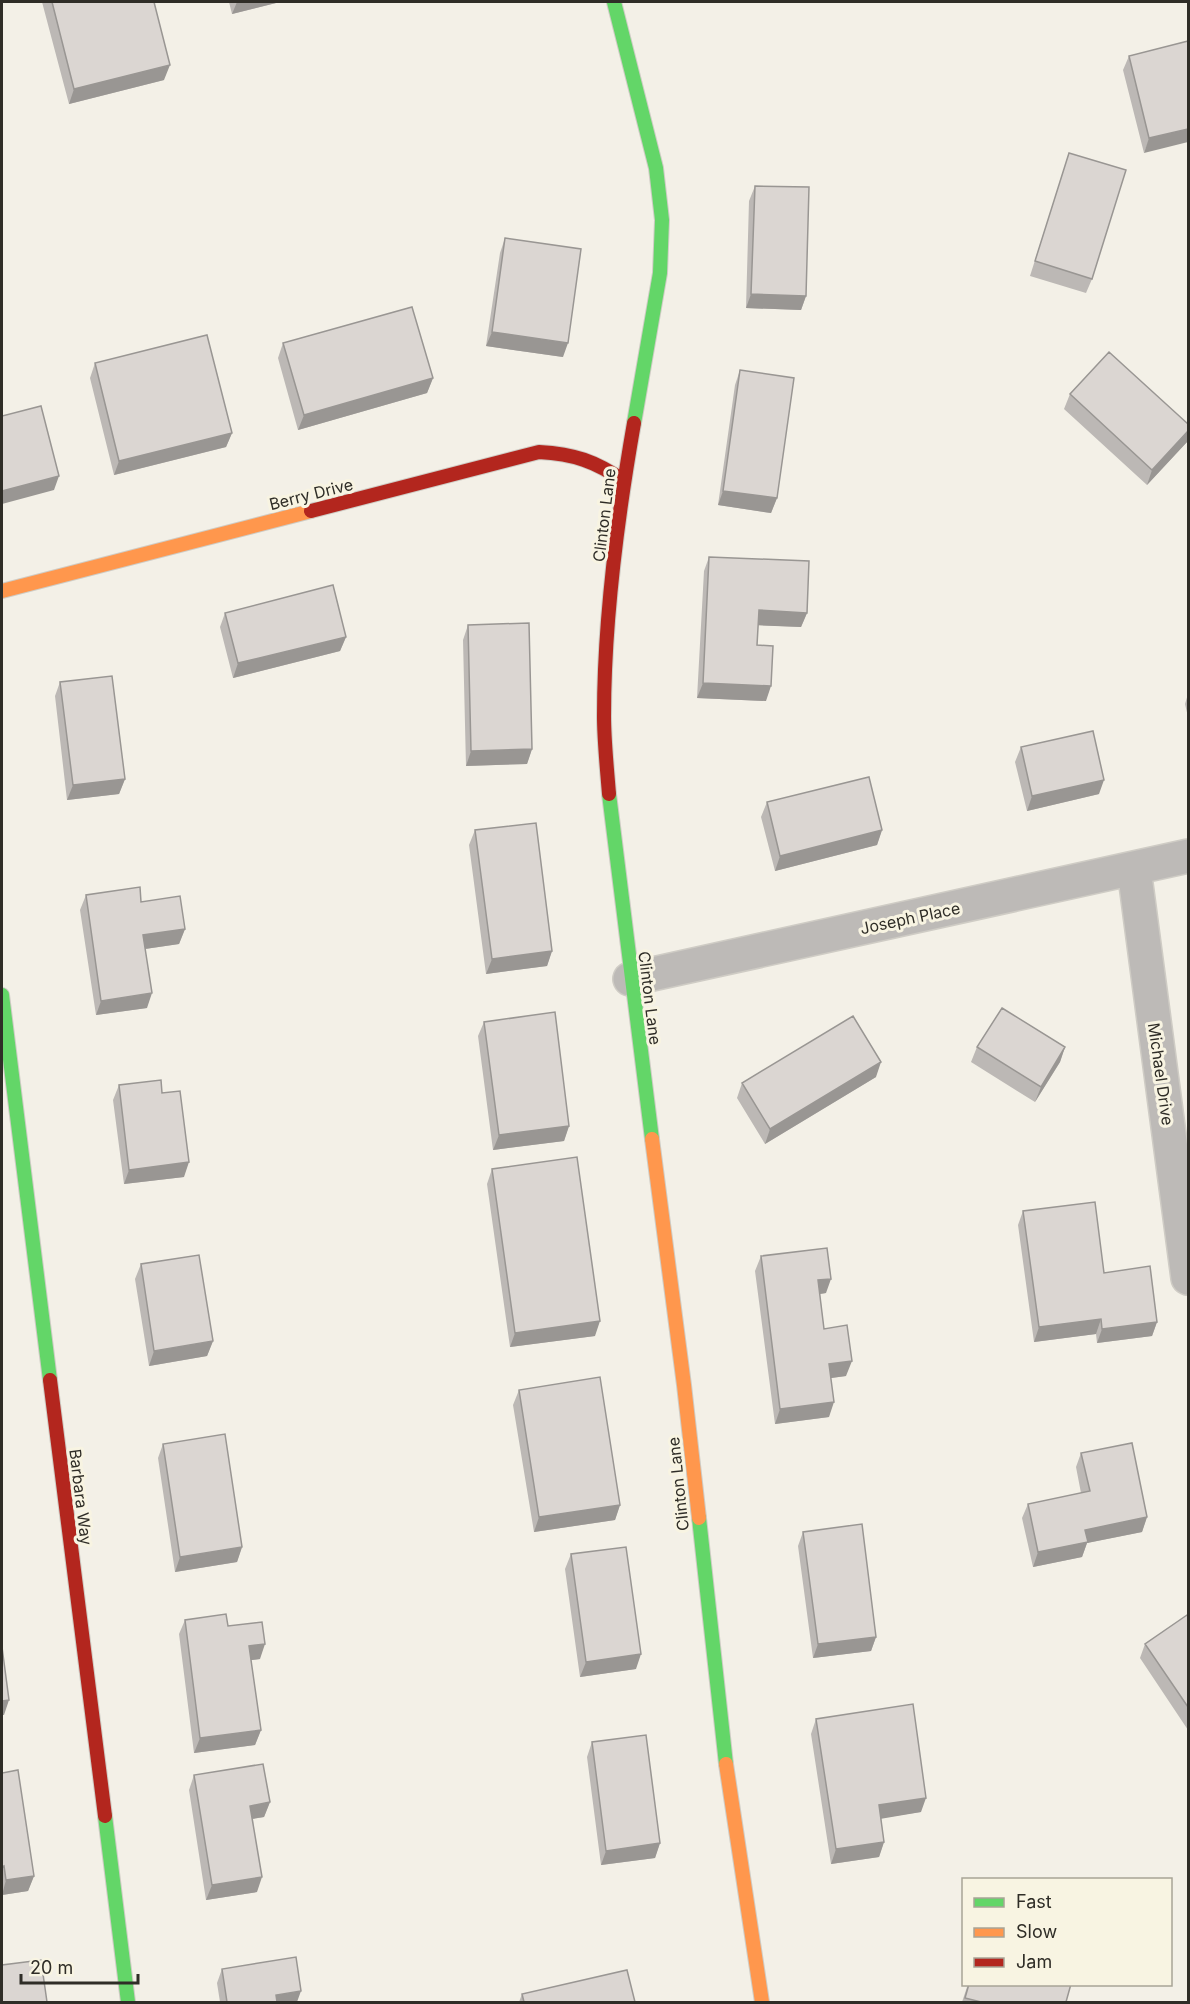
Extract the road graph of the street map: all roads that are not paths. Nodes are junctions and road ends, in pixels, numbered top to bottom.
1 (614, 2) edge
2 (624, 481) junction
3 (2, 591) edge
4 (1188, 856) edge
5 (1134, 869) junction
6 (630, 979) junction
7 (2, 995) edge
8 (1188, 1278) edge
9 (128, 2002) edge
10 (762, 2002) edge

1 - 2 street, Clinton Lane
2 - 3 street, Berry Drive
2 - 6 street, Clinton Lane
4 - 5 street, Joseph Place
5 - 6 street, Joseph Place
5 - 8 street, Michael Drive
6 - 10 street, Clinton Lane
7 - 9 street, Barbara Way

